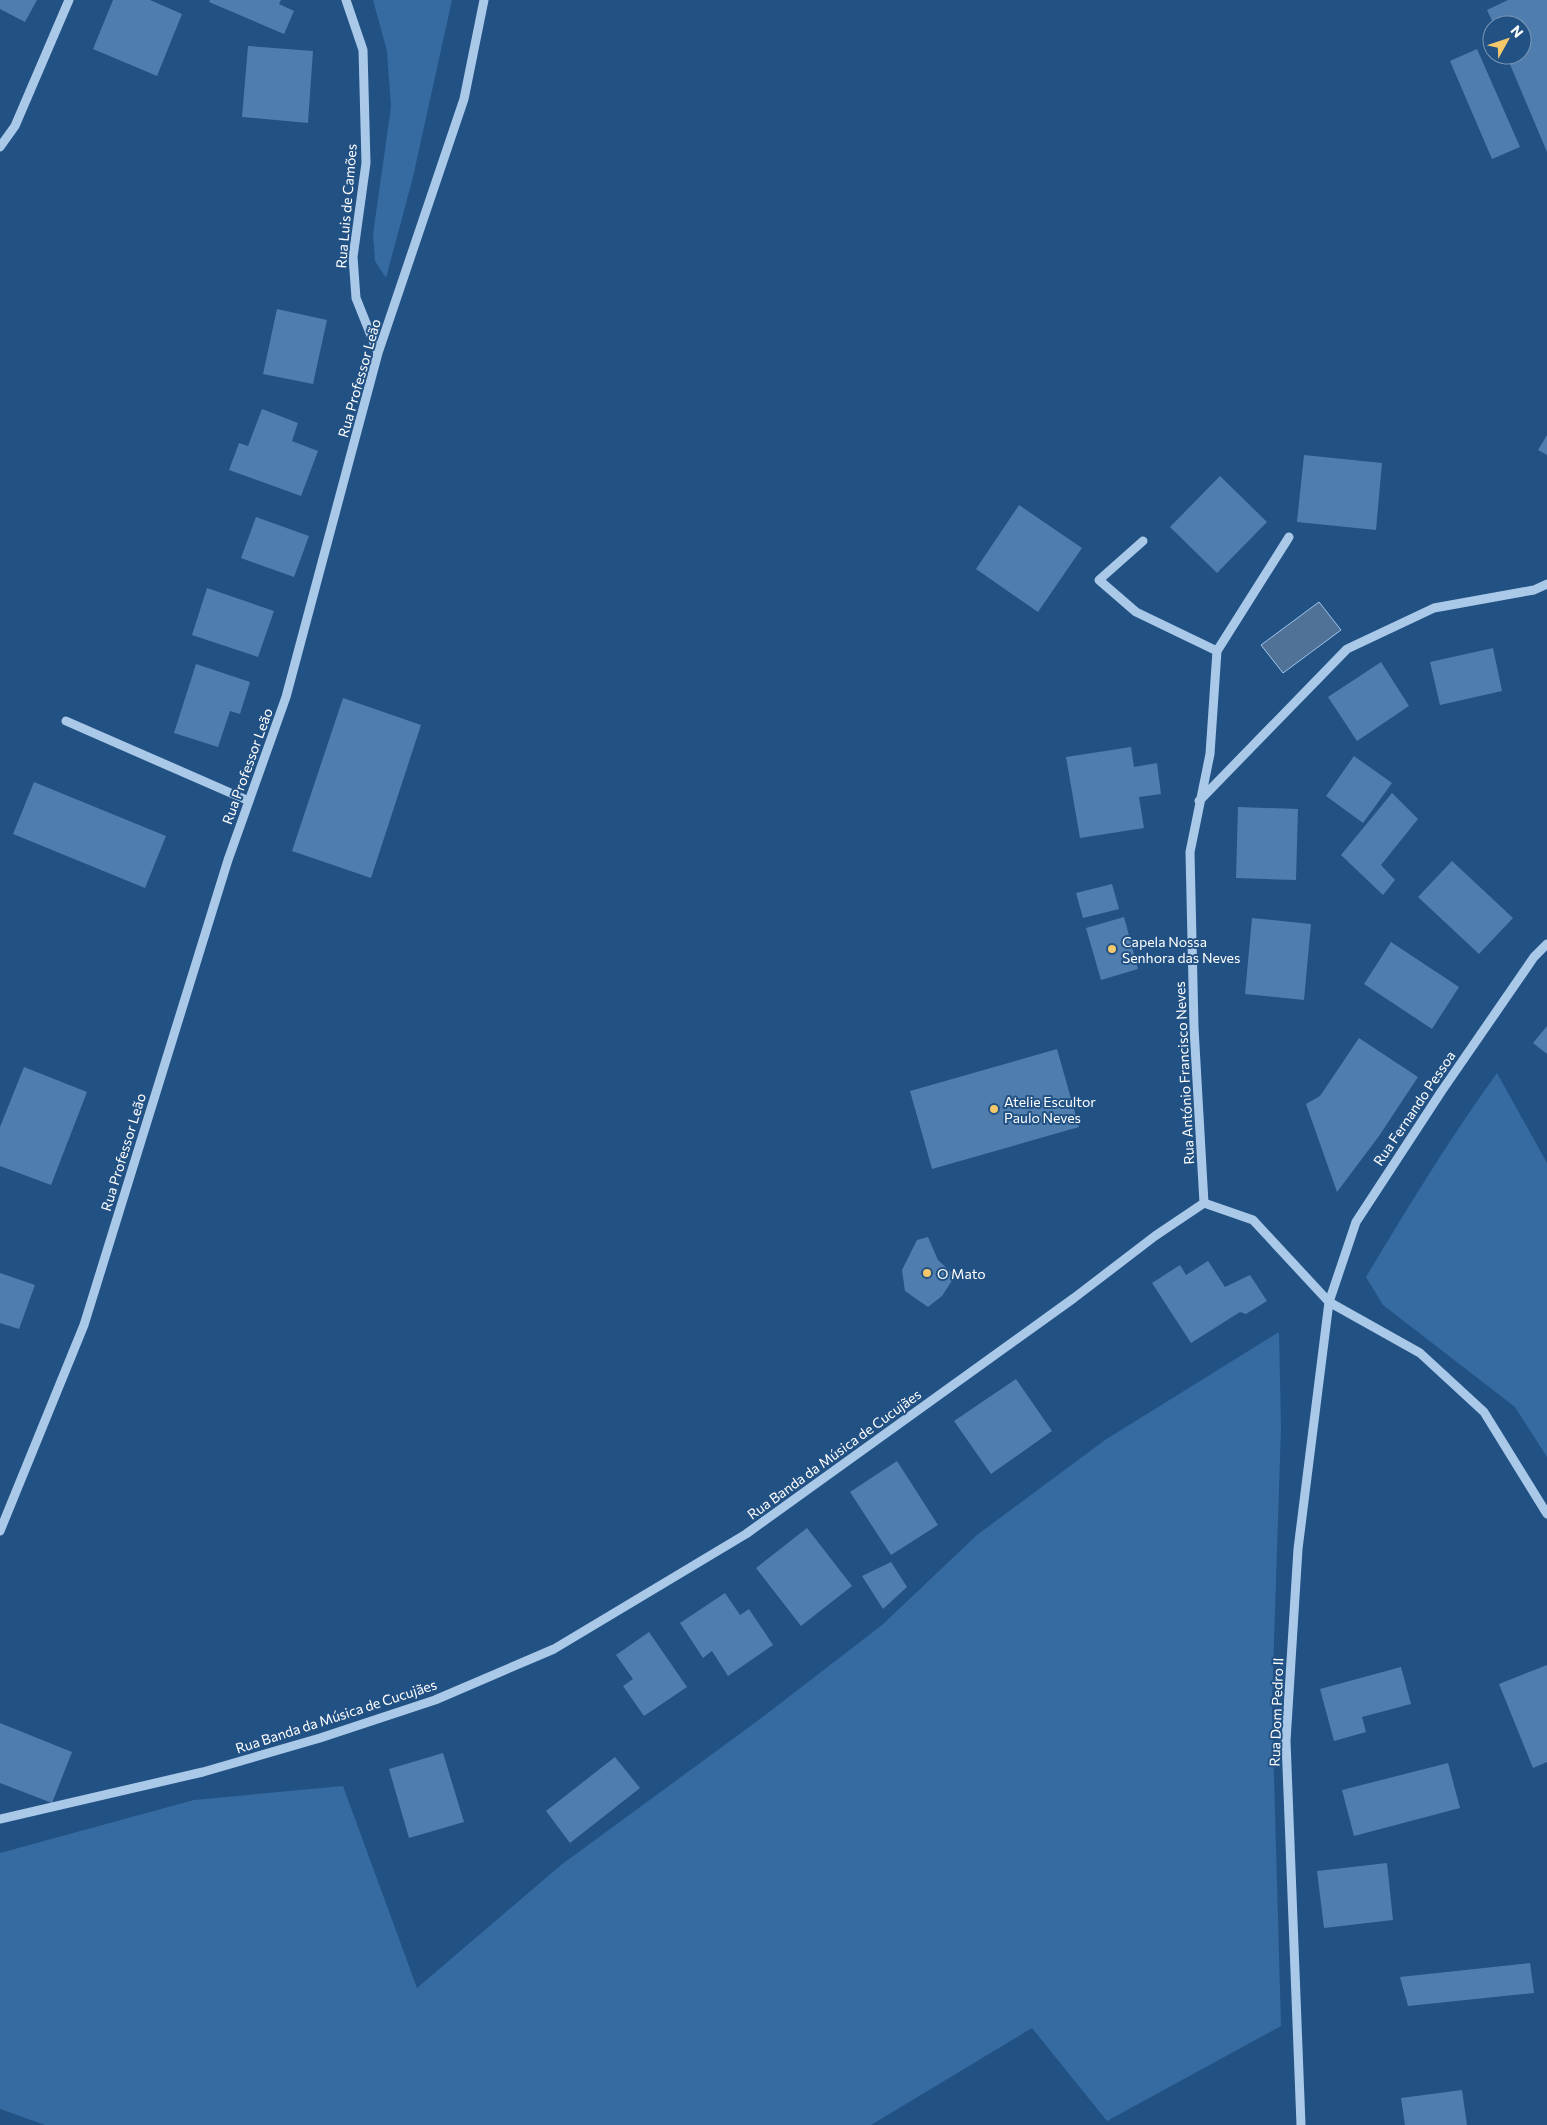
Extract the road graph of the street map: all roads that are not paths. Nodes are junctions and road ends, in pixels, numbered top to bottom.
1 (69, 0) edge
2 (346, 0) edge
3 (484, 0) edge
4 (0, 147) edge
5 (378, 353) junction
6 (1289, 537) dead end
7 (1143, 541) dead end
8 (1547, 584) edge
9 (1217, 651) junction
10 (66, 721) dead end
11 (249, 801) junction
12 (1199, 801) junction
13 (1547, 944) edge
14 (1204, 1203) junction
15 (1330, 1302) junction
16 (1547, 1514) edge
17 (0, 1531) edge
18 (0, 1819) edge
19 (1301, 2125) edge

1 - 4 street
2 - 5 street, Rua Luis de Camões
3 - 5 street, Rua Professor Leão
5 - 11 street, Rua Professor Leão
6 - 9 street
7 - 9 street
8 - 12 street
9 - 12 street, Rua António Francisco Neves
10 - 11 street
11 - 17 street, Rua Professor Leão
12 - 14 street, Rua António Francisco Neves
13 - 15 street, Rua Fernando Pessoa
14 - 15 street
14 - 18 street, Rua Banda da Música de Cucujães
15 - 16 street
15 - 19 street, Rua Dom Pedro II

